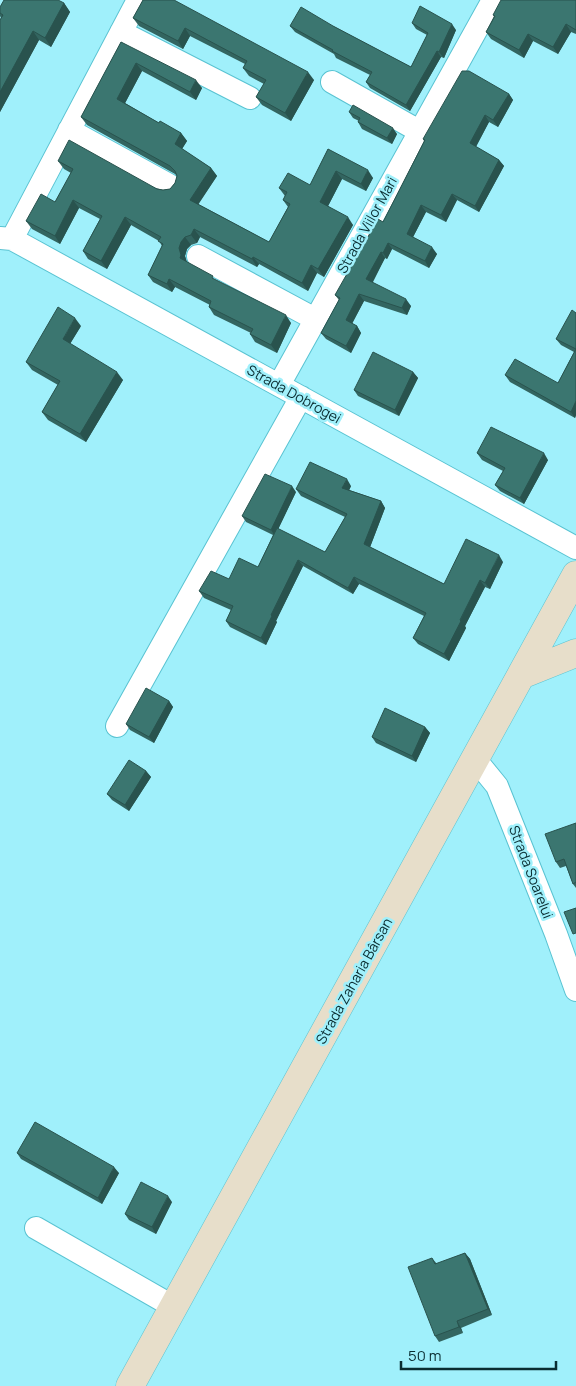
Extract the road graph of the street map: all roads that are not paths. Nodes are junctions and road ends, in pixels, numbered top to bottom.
1 (138, 0) edge
2 (493, 0) edge
3 (121, 32) junction
4 (332, 82) dead end
5 (250, 98) dead end
6 (69, 130) junction
7 (420, 131) junction
8 (169, 185) dead end
9 (6, 238) edge
10 (198, 256) dead end
11 (315, 319) junction
12 (279, 385) junction
13 (301, 397) junction
14 (576, 548) edge
15 (576, 575) edge
16 (576, 653) edge
17 (521, 676) junction
18 (117, 726) dead end
19 (476, 759) junction
20 (576, 990) edge
21 (36, 1228) dead end
22 (174, 1307) junction
23 (130, 1386) edge

1 - 3 street, Strada Dobrogei
2 - 7 street, Strada Viilor Mari
3 - 5 street
3 - 6 street, Strada Dobrogei
4 - 7 street
6 - 8 street
6 - 9 street, Strada Dobrogei
7 - 11 street, Strada Viilor Mari
9 - 12 street, Strada Dobrogei
10 - 11 street
11 - 12 street, Strada Viilor Mari
12 - 13 street, Strada Dobrogei
13 - 14 street, Strada Dobrogei
13 - 18 street
15 - 17 main road, Strada Zaharia Bârsan
16 - 17 main road
17 - 19 main road, Strada Zaharia Bârsan
19 - 20 street, Strada Soarelui
19 - 22 main road, Strada Zaharia Bârsan
21 - 22 street
22 - 23 main road, Strada Zaharia Bârsan

